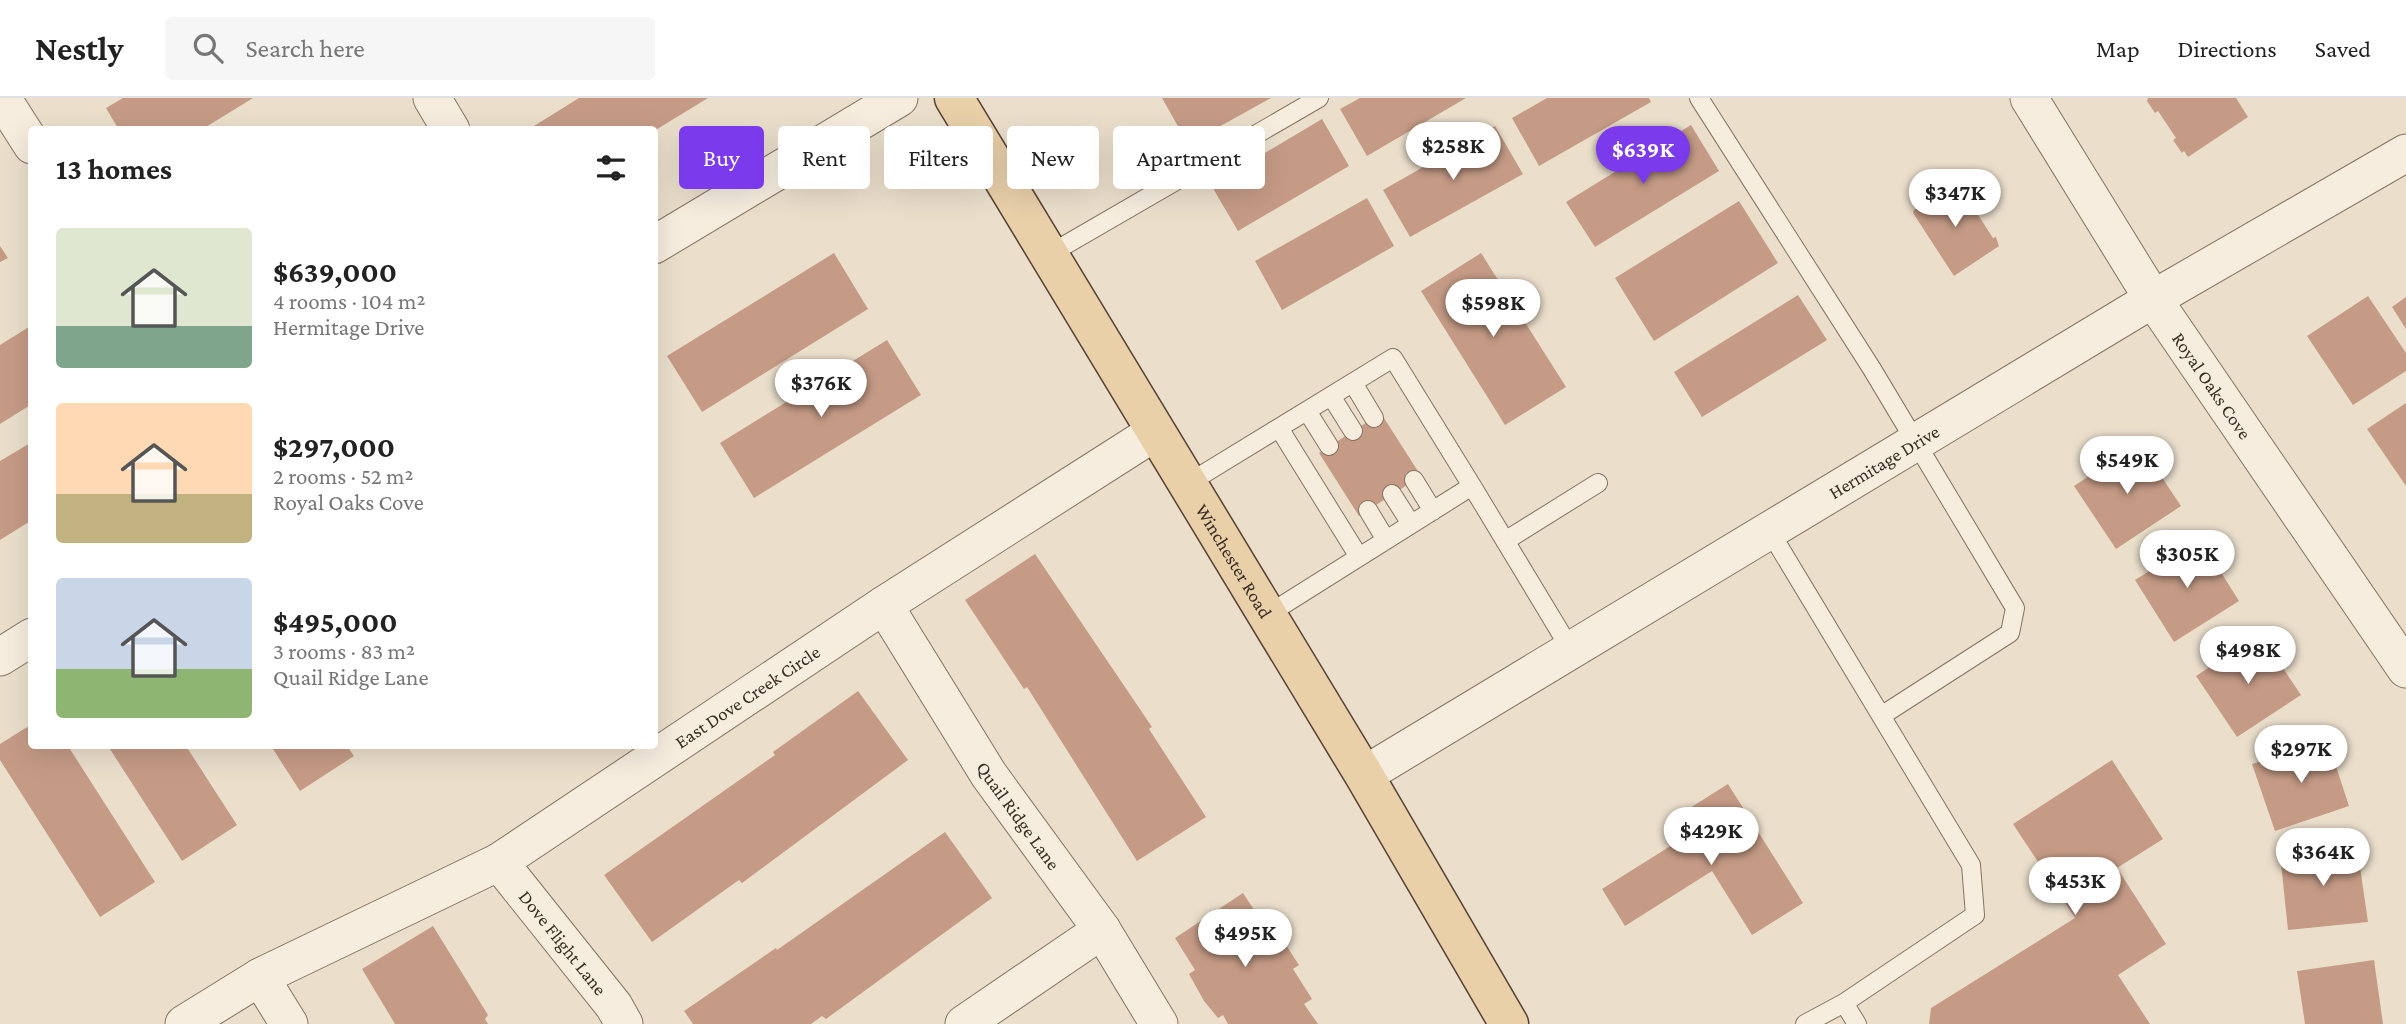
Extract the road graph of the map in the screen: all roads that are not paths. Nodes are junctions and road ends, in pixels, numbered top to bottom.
1 (2, 98) edge
2 (432, 98) edge
3 (899, 98) edge
4 (954, 98) edge
5 (1319, 98) edge
6 (1699, 98) edge
7 (2029, 98) edge
8 (449, 126) edge
9 (28, 139) edge
10 (2406, 153) edge
11 (658, 243) edge
12 (1048, 255) junction
13 (2153, 299) junction
14 (1353, 383) junction
15 (1331, 396) junction
16 (1307, 411) junction
17 (1374, 418) dead end
18 (1279, 429) junction
19 (1353, 431) dead end
20 (1155, 432) junction
21 (1916, 442) junction
22 (1329, 446) dead end
23 (1414, 480) dead end
24 (1186, 484) junction
25 (1598, 484) dead end
26 (1472, 486) junction
27 (1392, 494) dead end
28 (1368, 510) dead end
29 (1433, 511) junction
30 (1411, 524) junction
31 (1769, 530) junction
32 (1386, 540) junction
33 (1504, 541) junction
34 (1360, 557) junction
35 (884, 605) junction
36 (1267, 615) junction
37 (28, 640) edge
38 (1571, 650) junction
39 (0, 657) edge
40 (2406, 669) edge
41 (1881, 716) junction
42 (1364, 775) junction
43 (499, 862) junction
44 (1102, 930) junction
45 (260, 977) junction
46 (1844, 1003) junction
47 (184, 1024) edge
48 (289, 1024) edge
49 (624, 1024) edge
50 (964, 1024) edge
51 (1159, 1024) edge
52 (1509, 1024) edge
53 (1805, 1024) edge
54 (1857, 1024) edge

1 - 9 street
2 - 8 street
3 - 11 street
4 - 12 main road, Winchester Road
5 - 12 lane
6 - 21 lane
7 - 13 street, Royal Oaks Cove
10 - 13 street, Hermitage Drive
12 - 20 main road, Winchester Road
13 - 21 street, Hermitage Drive
13 - 40 street, Royal Oaks Cove
14 - 15 lane
14 - 17 lane
14 - 26 lane
15 - 16 lane
15 - 19 lane
16 - 18 lane
16 - 22 lane
18 - 24 lane
18 - 34 lane
20 - 24 main road, Winchester Road
20 - 35 street, East Dove Creek Circle
21 - 31 street, Hermitage Drive
21 - 41 lane
23 - 29 lane
24 - 36 main road, Winchester Road
25 - 33 lane
26 - 29 lane
26 - 33 lane
27 - 30 lane
28 - 32 lane
29 - 30 lane
30 - 32 lane
31 - 38 street, Hermitage Drive
31 - 41 lane
32 - 34 lane
33 - 38 lane
34 - 36 lane
35 - 43 street, East Dove Creek Circle
35 - 44 street, Quail Ridge Lane
36 - 42 main road, Winchester Road
37 - 39 street
38 - 42 street, Hermitage Drive
41 - 46 lane
42 - 52 main road, Winchester Road
43 - 45 street, East Dove Creek Circle
43 - 49 street, Dove Flight Lane
44 - 50 street
44 - 51 street, Quail Ridge Lane
45 - 47 street, East Dove Creek Circle
45 - 48 street
46 - 53 lane
46 - 54 lane

